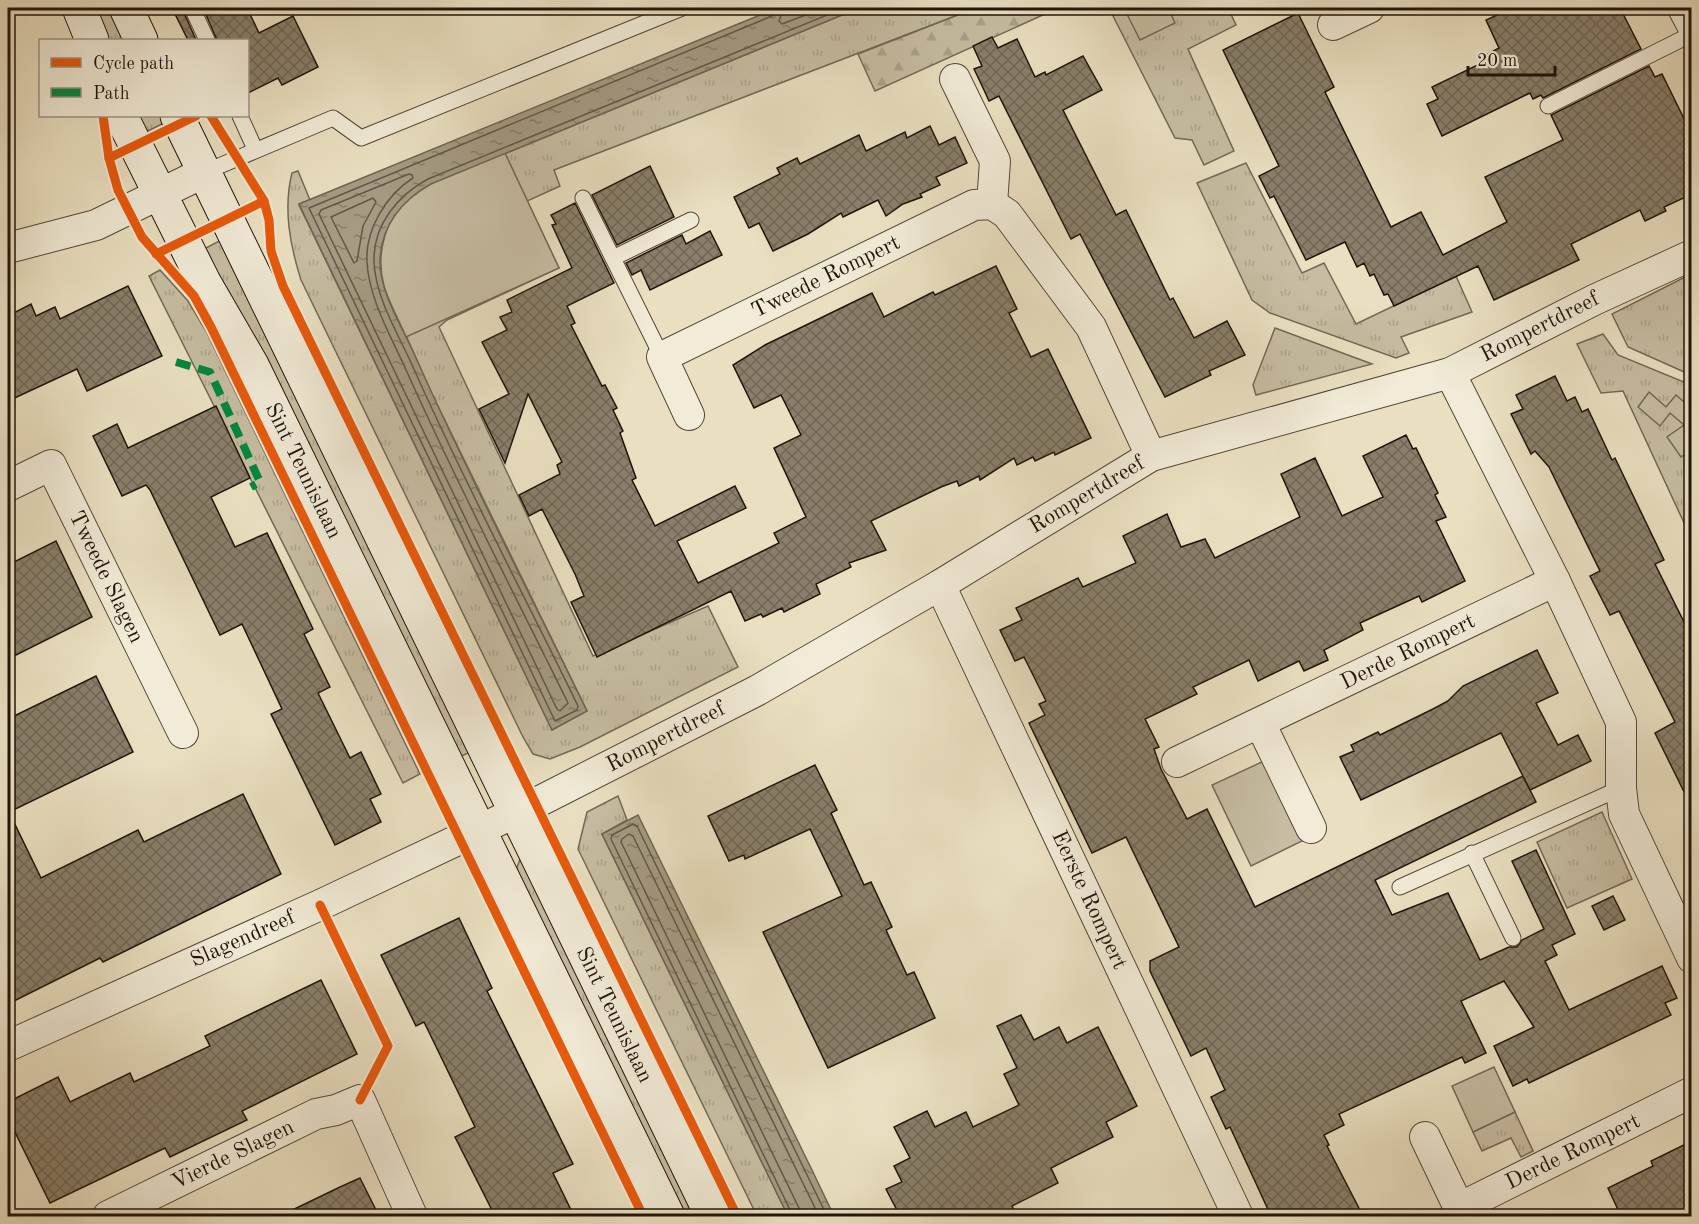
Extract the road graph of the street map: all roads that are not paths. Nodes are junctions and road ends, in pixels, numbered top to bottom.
1 (79, 8) edge
2 (126, 8) edge
3 (192, 8) edge
4 (682, 8) edge
5 (1369, 8) edge
6 (1683, 8) edge
7 (1333, 25) dead end
8 (1692, 25) edge
9 (1692, 34) edge
10 (92, 39) edge
11 (141, 39) edge
12 (207, 39) edge
13 (955, 79) dead end
14 (1548, 106) dead end
15 (122, 117) edge
16 (178, 117) edge
17 (240, 117) edge
18 (255, 149) junction
19 (205, 172) junction
20 (160, 194) junction
21 (583, 198) dead end
22 (992, 204) junction
23 (691, 220) dead end
24 (8, 248) edge
25 (1692, 255) edge
26 (613, 258) junction
27 (662, 357) junction
28 (1450, 373) junction
29 (689, 415) dead end
30 (1151, 456) junction
31 (8, 486) edge
32 (1555, 581) junction
33 (940, 585) junction
34 (1260, 723) junction
35 (183, 733) dead end
36 (1177, 762) dead end
37 (1621, 788) junction
38 (516, 813) junction
39 (1311, 828) dead end
40 (478, 830) junction
41 (1472, 853) junction
42 (1400, 887) dead end
43 (1513, 938) dead end
44 (1692, 958) edge
45 (8, 1046) edge
46 (1692, 1092) edge
47 (1425, 1137) dead end
48 (108, 1216) edge
49 (412, 1216) edge
50 (668, 1216) edge
51 (712, 1216) edge
52 (1238, 1216) edge

1 - 10 street
2 - 11 street
3 - 12 lane
4 - 18 lane
5 - 7 street
6 - 8 street
9 - 14 lane
13 - 22 street
15 - 20 street, Sint Teunislaan
16 - 19 street, Sint Teunislaan
17 - 18 lane
18 - 19 lane
19 - 20 street
19 - 38 street, Sint Teunislaan
20 - 24 street
20 - 40 street, Sint Teunislaan
21 - 26 lane
22 - 27 street, Tweede Rompert
22 - 30 street
23 - 26 lane
25 - 28 street, Rompertdreef
26 - 27 lane
27 - 29 street
28 - 30 street, Rompertdreef
28 - 32 street
30 - 33 street, Rompertdreef
31 - 35 street, Tweede Slagen
32 - 34 street, Derde Rompert
32 - 37 street
33 - 38 street, Rompertdreef
33 - 52 street, Eerste Rompert
34 - 36 street, Derde Rompert
34 - 39 street
37 - 41 lane
37 - 44 street
38 - 40 street
38 - 51 street, Sint Teunislaan
40 - 45 street, Slagendreef
40 - 50 street, Sint Teunislaan
41 - 42 lane
41 - 43 lane
46 - 47 street, Derde Rompert
48 - 49 street, Vierde Slagen

